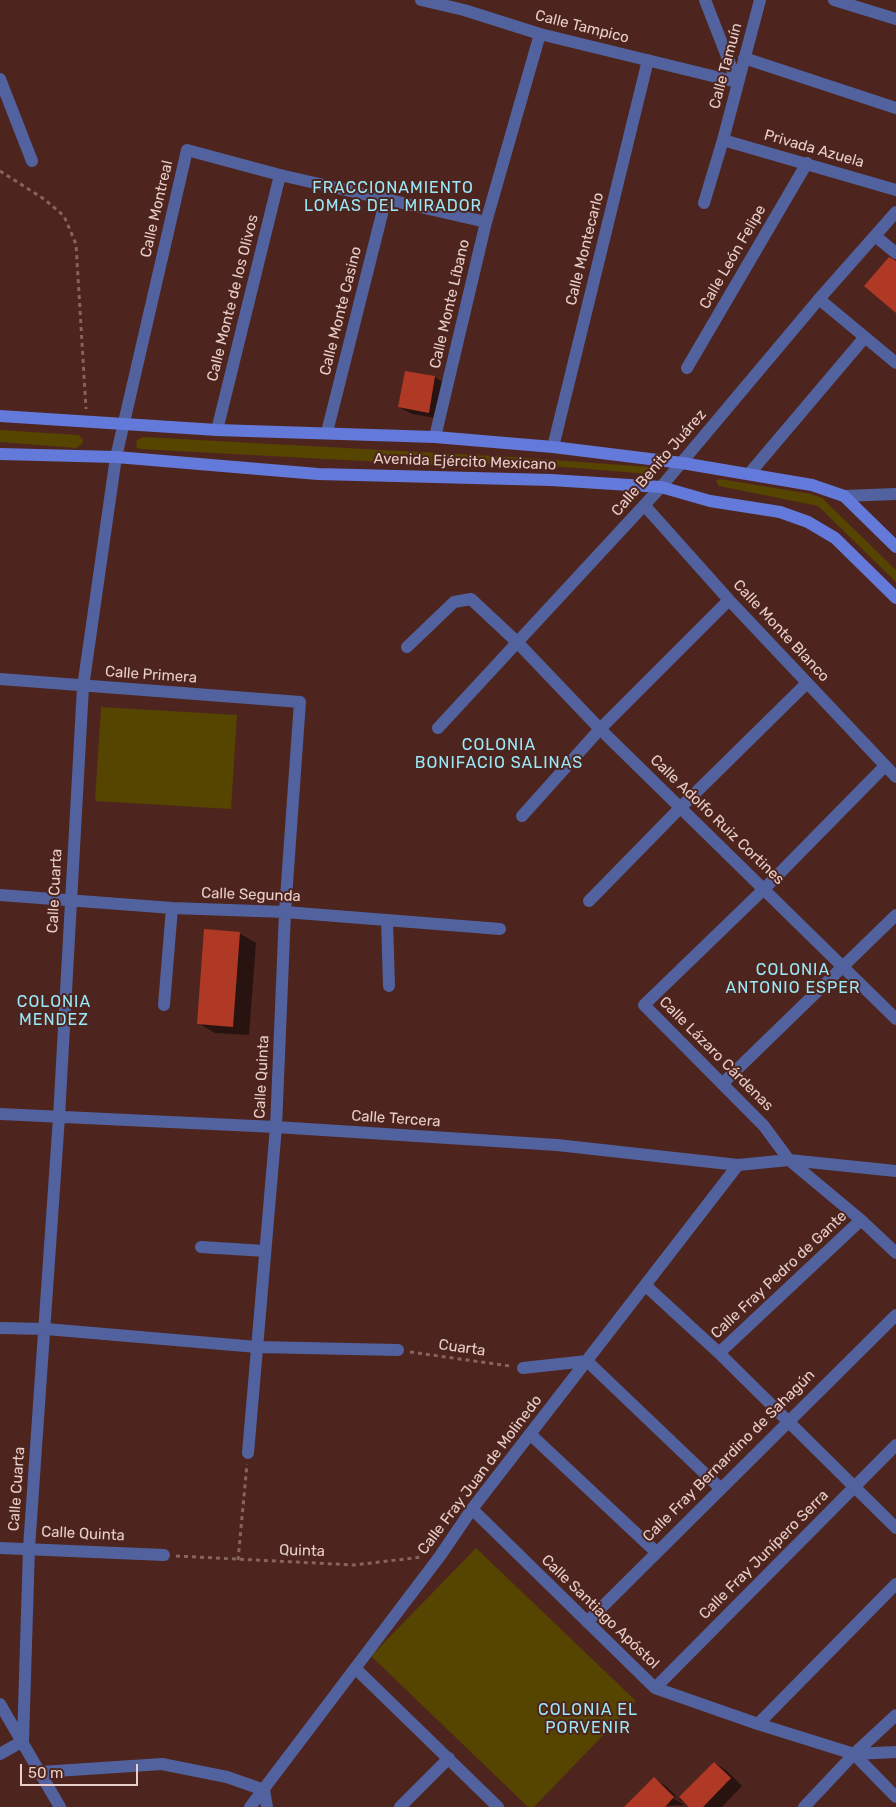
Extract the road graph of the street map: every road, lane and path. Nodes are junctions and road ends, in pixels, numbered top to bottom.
1 (421, 0) edge
2 (705, 0) edge
3 (760, 0) edge
4 (834, 0) edge
5 (465, 5) edge
6 (896, 19) edge
7 (540, 34) junction
8 (744, 58) junction
9 (648, 60) junction
10 (0, 79) edge
11 (737, 82) junction
12 (896, 108) edge
13 (724, 140) junction
14 (32, 161) dead end
15 (807, 163) junction
16 (0, 172) edge
17 (280, 175) junction
18 (896, 190) edge
19 (386, 198) junction
20 (704, 203) dead end
21 (896, 212) edge
22 (486, 222) junction
23 (875, 236) junction
24 (896, 253) edge
25 (819, 299) junction
26 (865, 338) junction
27 (896, 363) edge
28 (687, 368) dead end
29 (0, 416) edge
30 (86, 421) junction
31 (124, 424) junction
32 (217, 430) junction
33 (327, 432) junction
34 (435, 437) junction
35 (553, 447) junction
36 (0, 454) edge
37 (116, 457) junction
38 (682, 463) junction
39 (749, 474) junction
40 (661, 487) junction
41 (896, 494) edge
42 (844, 496) junction
43 (645, 506) junction
44 (896, 547) edge
45 (896, 598) edge
46 (729, 600) junction
47 (518, 642) junction
48 (407, 647) dead end
49 (0, 679) edge
50 (807, 683) junction
51 (83, 687) junction
52 (300, 702) joint
53 (438, 728) dead end
54 (600, 729) junction
55 (885, 766) junction
56 (896, 776) edge
57 (680, 808) junction
58 (522, 816) dead end
59 (764, 889) junction
60 (0, 895) edge
61 (70, 901) junction
62 (590, 901) dead end
63 (172, 908) junction
64 (285, 912) junction
65 (896, 915) edge
66 (387, 920) junction
67 (500, 929) dead end
68 (843, 968) junction
69 (389, 986) dead end
70 (164, 1005) dead end
71 (896, 1019) edge
72 (722, 1084) junction
73 (0, 1114) edge
74 (59, 1117) junction
75 (276, 1127) junction
76 (789, 1160) junction
77 (738, 1165) junction
78 (896, 1171) edge
79 (861, 1220) junction
80 (200, 1247) dead end
81 (265, 1251) junction
82 (896, 1254) edge
83 (645, 1285) junction
84 (896, 1315) edge
85 (0, 1328) edge
86 (46, 1329) junction
87 (258, 1347) junction
88 (398, 1350) joint
89 (719, 1353) junction
90 (587, 1361) junction
91 (523, 1368) joint
92 (788, 1420) junction
93 (530, 1434) junction
94 (896, 1445) edge
95 (248, 1454) joint
96 (854, 1486) junction
97 (720, 1488) junction
98 (472, 1509) junction
99 (896, 1528) edge
100 (0, 1548) edge
101 (29, 1548) junction
102 (656, 1552) junction
103 (164, 1555) joint
104 (440, 1556) junction
105 (238, 1560) junction
106 (896, 1584) edge
107 (587, 1622) junction
108 (355, 1668) junction
109 (655, 1688) junction
110 (0, 1704) edge
111 (896, 1716) edge
112 (758, 1724) junction
113 (22, 1742) junction
114 (896, 1752) edge
115 (0, 1754) edge
116 (854, 1754) junction
117 (449, 1758) junction
118 (41, 1772) junction
119 (264, 1790) junction
120 (896, 1797) edge
121 (60, 1807) edge
122 (250, 1807) edge
123 (267, 1807) edge
124 (400, 1807) edge
125 (498, 1807) edge
126 (804, 1807) edge

1 - 5 street, Calle Tampico
2 - 11 street
3 - 8 street, Calle Tamuín
4 - 6 street
5 - 7 street, Calle Tampico
7 - 9 street, Calle Tampico
7 - 22 street, Calle Monte Líbano
8 - 11 street, Calle Tamuín
8 - 12 street
9 - 11 street, Calle Tampico
9 - 35 street, Calle Montecarlo
10 - 14 street
11 - 13 street, Calle Tamuín
13 - 15 street, Privada Azuela
13 - 20 street, Calle Tamuín
15 - 18 street, Privada Azuela
15 - 28 street, Calle León Felipe
16 - 30 path
17 - 19 street, Calle Montreal
17 - 31 street, Calle Montreal
17 - 32 street, Calle Monte de los Olivos
19 - 22 street, Calle Montreal
19 - 33 street, Calle Monte Casino
21 - 23 street, Calle Benito Juárez
22 - 34 street, Calle Monte Líbano
23 - 24 street
23 - 25 street, Calle Benito Juárez
25 - 26 street
25 - 38 street, Calle Benito Juárez
26 - 27 street
26 - 39 street
29 - 30 main road, Avenida Ejército Mexicano
30 - 31 main road, Avenida Ejército Mexicano
31 - 32 main road, Avenida Ejército Mexicano
31 - 37 street, Calle Montreal
32 - 33 main road, Avenida Ejército Mexicano
33 - 34 main road, Avenida Ejército Mexicano
34 - 35 main road, Avenida Ejército Mexicano
35 - 38 main road, Avenida Ejército Mexicano
36 - 37 main road, Avenida Ejército Mexicano
37 - 40 main road, Avenida Ejército Mexicano
37 - 51 street, Calle Cuarta
38 - 39 main road, Avenida Ejército Mexicano
38 - 40 street, Calle Benito Juárez
39 - 42 main road, Avenida Ejército Mexicano
40 - 43 street, Calle Benito Juárez
40 - 45 main road, Avenida Ejército Mexicano
41 - 42 street
42 - 44 main road, Avenida Ejército Mexicano
43 - 46 street, Calle Monte Blanco
43 - 47 street, Calle Benito Juárez
46 - 50 street, Calle Monte Blanco
46 - 54 street
47 - 48 street, Calle Adolfo Ruiz Cortines
47 - 53 street, Calle Benito Juárez
47 - 54 street, Calle Adolfo Ruiz Cortines
49 - 51 street, Calle Primera
50 - 55 street, Calle Monte Blanco
50 - 57 street
51 - 52 street, Calle Primera
51 - 61 street, Calle Cuarta
52 - 64 street, Calle Quinta
54 - 57 street, Calle Adolfo Ruiz Cortines
54 - 58 street
55 - 56 street, Calle Monte Blanco
55 - 59 street
57 - 59 street, Calle Adolfo Ruiz Cortines
57 - 62 street
59 - 68 street, Calle Adolfo Ruiz Cortines
59 - 72 street, Calle Lázaro Cárdenas
60 - 61 street, Calle Segunda
61 - 63 street, Calle Segunda
61 - 74 street, Calle Cuarta
63 - 64 street, Calle Segunda
63 - 70 street
64 - 66 street, Calle Segunda
64 - 75 street, Calle Quinta
65 - 68 street
66 - 67 street, Calle Segunda
66 - 69 street
68 - 71 street, Calle Adolfo Ruiz Cortines
68 - 72 street
72 - 76 street, Calle Lázaro Cárdenas
73 - 74 street, Calle Tercera
74 - 75 street, Calle Tercera
74 - 86 street, Calle Cuarta
75 - 77 street, Calle Tercera
75 - 81 street, Calle Quinta
76 - 77 street, Calle Tercera
76 - 78 street, Calle Tercera
76 - 79 street, Calle Lázaro Cárdenas
77 - 83 street, Calle Fray Juan de Molinedo
79 - 82 street, Calle Lázaro Cárdenas
79 - 89 street, Calle Fray Pedro de Gante
80 - 81 street
81 - 87 street, Calle Quinta
83 - 89 street
83 - 90 street, Calle Fray Juan de Molinedo
84 - 92 street, Calle Fray Bernardino de Sahagún
85 - 86 street
86 - 87 street
86 - 101 street, Calle Cuarta
87 - 88 street
87 - 95 street, Calle Quinta
88 - 91 path, Cuarta
89 - 92 street
90 - 91 street
90 - 93 street, Calle Fray Juan de Molinedo
90 - 97 street
92 - 96 street
92 - 97 street, Calle Fray Bernardino de Sahagún
93 - 98 street, Calle Fray Juan de Molinedo
93 - 102 street
94 - 96 street, Calle Fray Junípero Serra
95 - 105 path
96 - 99 street
96 - 109 street, Calle Fray Junípero Serra
97 - 102 street, Calle Fray Bernardino de Sahagún
98 - 104 street, Calle Fray Juan de Molinedo
98 - 107 street, Calle Santiago Apóstol
100 - 101 street, Calle Quinta
101 - 103 street, Calle Quinta
101 - 113 street, Calle Cuarta
102 - 107 street, Calle Fray Bernardino de Sahagún
103 - 105 path, Quinta
104 - 105 path, Quinta
104 - 108 street, Calle Fray Juan de Molinedo
106 - 112 street
107 - 109 street, Calle Santiago Apóstol
108 - 117 street
108 - 119 street, Calle Fray Juan de Molinedo
109 - 112 street, Calle Santiago Apóstol
110 - 113 street
111 - 116 street
112 - 116 street, Calle Santiago Apóstol
113 - 115 street
113 - 118 street
114 - 116 street, Calle Santiago Apóstol
116 - 120 street
116 - 126 street
117 - 124 street
117 - 125 street
118 - 119 street
118 - 121 street
119 - 122 street, Calle Fray Juan de Molinedo
119 - 123 street

